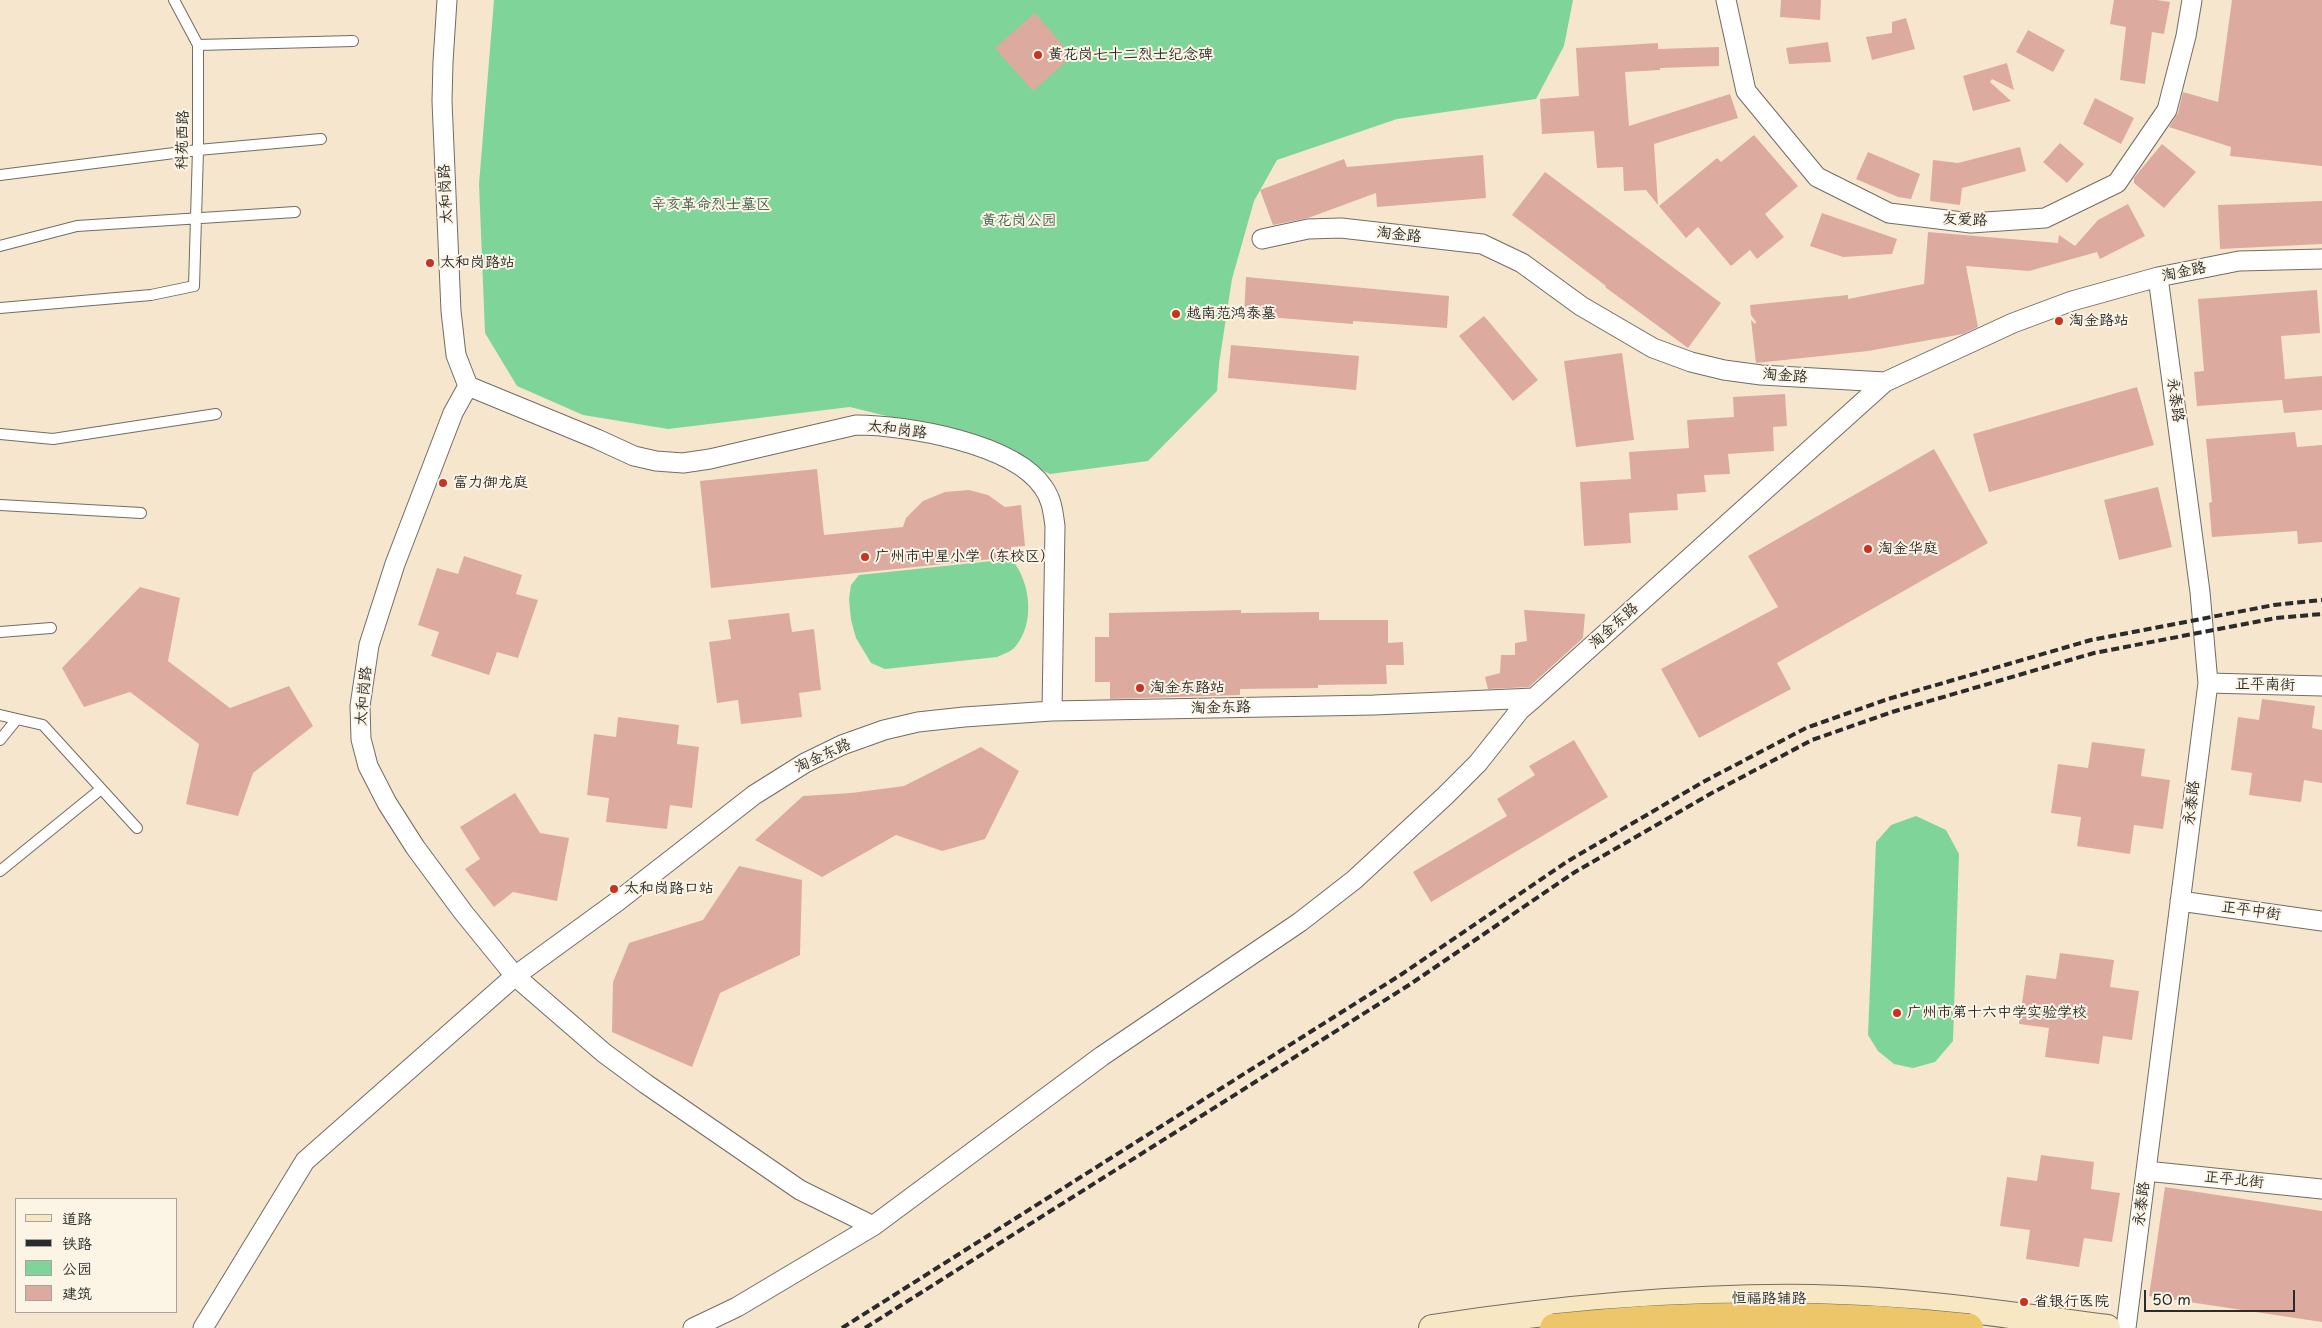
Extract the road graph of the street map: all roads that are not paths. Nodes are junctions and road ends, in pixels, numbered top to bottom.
1 (174, 0) edge
2 (447, 0) edge
3 (1726, 0) edge
4 (2192, 0) edge
5 (353, 41) dead end
6 (198, 45) junction
7 (320, 139) dead end
8 (198, 150) junction
9 (0, 175) edge
10 (296, 212) dead end
11 (196, 219) junction
12 (1262, 239) dead end
13 (0, 246) edge
14 (2322, 259) edge
15 (2158, 277) junction
16 (0, 308) edge
17 (1885, 382) junction
18 (468, 386) junction
19 (216, 414) dead end
20 (0, 434) edge
21 (0, 505) edge
22 (141, 513) dead end
23 (51, 628) dead end
24 (0, 632) edge
25 (2208, 683) junction
26 (2322, 686) edge
27 (1534, 698) junction
28 (1052, 711) junction
29 (0, 715) edge
30 (17, 719) junction
31 (0, 740) edge
32 (101, 788) junction
33 (137, 828) dead end
34 (0, 872) edge
35 (2180, 902) junction
36 (2322, 921) edge
37 (515, 976) junction
38 (2146, 1171) junction
39 (2322, 1188) edge
40 (873, 1226) junction
41 (1937, 1317) edge
42 (203, 1328) edge
43 (693, 1328) edge
44 (1432, 1328) edge
45 (1554, 1328) edge
46 (1969, 1328) edge
47 (2107, 1328) edge
48 (2126, 1328) edge

1 - 6 lane, 科苑西路
2 - 18 street, 太和岗路
3 - 4 street, 友爱路
5 - 6 lane
6 - 8 lane, 科苑西路
7 - 8 lane
8 - 9 lane
8 - 11 lane, 科苑西路
10 - 11 lane
11 - 13 lane
11 - 16 lane, 科苑西路
12 - 17 street, 淘金路
14 - 15 street, 淘金路
15 - 17 street, 淘金路
15 - 25 street, 永泰路
17 - 27 street, 淘金东路
18 - 28 street, 太和岗路
18 - 37 street, 太和岗路
19 - 20 lane
21 - 22 lane
23 - 24 lane
25 - 26 street, 正平南街
25 - 35 street, 永泰路
27 - 28 street, 淘金东路
27 - 40 street
28 - 37 street, 淘金东路
29 - 30 lane
30 - 31 lane
30 - 32 lane
32 - 33 lane
32 - 34 lane
35 - 36 street, 正平中街
35 - 38 street, 永泰路
37 - 40 street, 太和岗路
37 - 42 street, 淘金东路
38 - 39 street, 正平北街
38 - 48 street, 永泰路
40 - 43 street
41 - 44 main road, 恒福路辅路
41 - 47 main road, 恒福路辅路
45 - 46 highway, bridge

